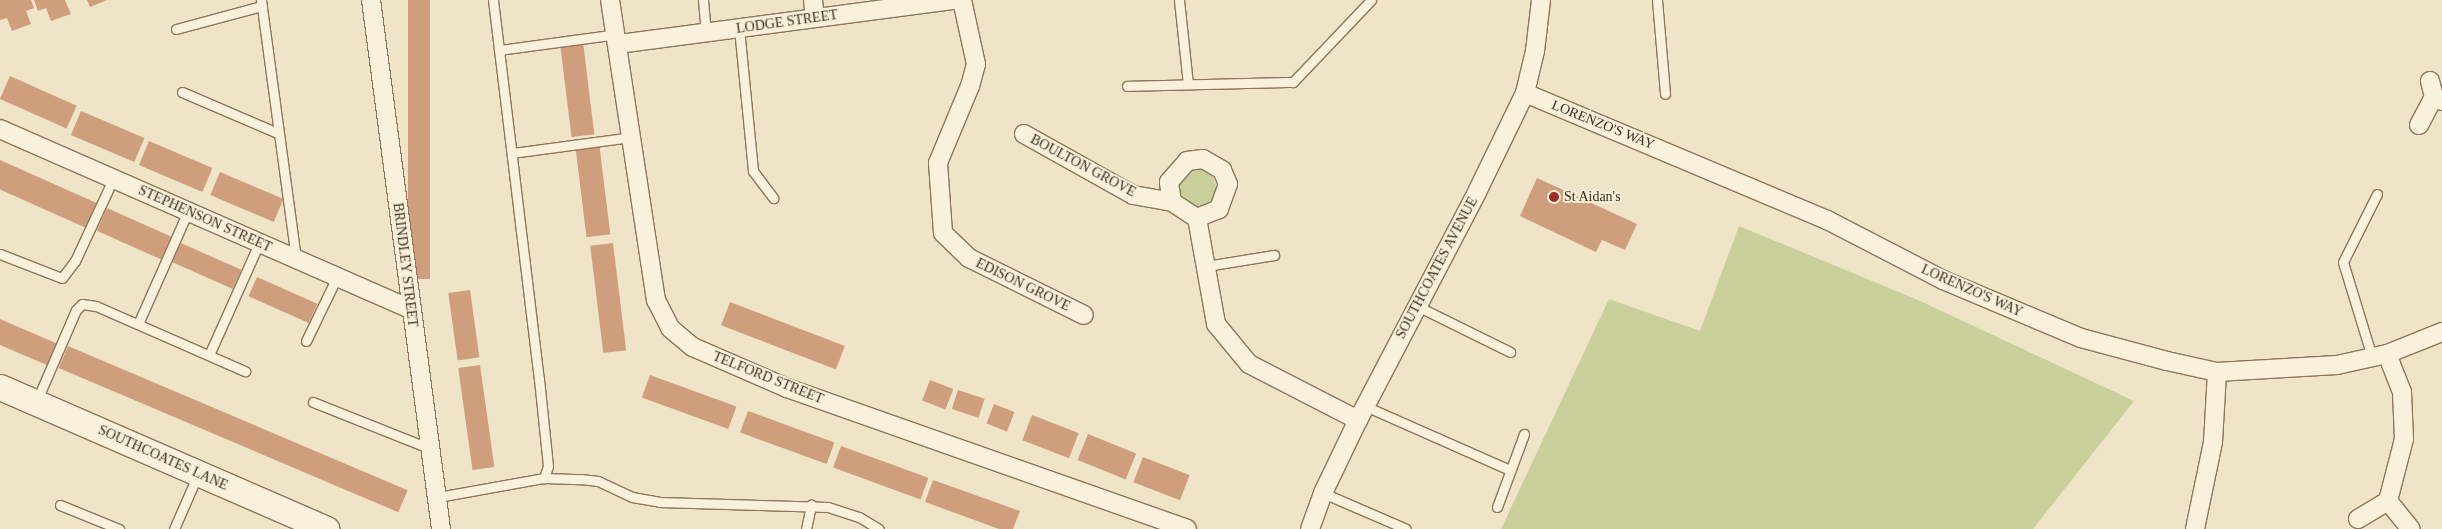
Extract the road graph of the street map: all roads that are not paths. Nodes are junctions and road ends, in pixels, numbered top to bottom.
1 (371, 0) edge
2 (493, 0) edge
3 (610, 0) edge
4 (703, 0) edge
5 (813, 0) edge
6 (955, 0) edge
7 (962, 0) edge
8 (1179, 0) edge
9 (1371, 0) edge
10 (1543, 0) edge
11 (1657, 0) edge
12 (261, 3) edge
13 (909, 3) edge
14 (815, 18) junction
15 (739, 28) junction
16 (176, 29) dead end
17 (706, 32) junction
18 (618, 39) junction
19 (500, 50) junction
20 (1188, 84) junction
21 (1127, 86) dead end
22 (182, 92) dead end
23 (1525, 93) junction
24 (2435, 93) edge
25 (1665, 94) dead end
26 (2419, 125) dead end
27 (0, 129) edge
28 (277, 133) junction
29 (1024, 134) dead end
30 (632, 137) junction
31 (512, 153) junction
32 (113, 179) junction
33 (2377, 194) dead end
34 (773, 198) dead end
35 (1172, 202) junction
36 (188, 212) junction
37 (1197, 218) junction
38 (260, 243) junction
39 (0, 254) edge
40 (1274, 255) dead end
41 (296, 258) junction
42 (1206, 266) junction
43 (337, 277) junction
44 (1417, 306) junction
45 (411, 309) junction
46 (1084, 316) dead end
47 (138, 324) junction
48 (2442, 332) edge
49 (306, 341) dead end
50 (1510, 352) dead end
51 (2379, 355) junction
52 (209, 356) junction
53 (244, 371) dead end
54 (2217, 372) junction
55 (0, 388) edge
56 (313, 402) dead end
57 (36, 403) junction
58 (1361, 413) junction
59 (1524, 434) dead end
60 (431, 449) junction
61 (1510, 470) junction
62 (198, 474) junction
63 (544, 478) junction
64 (1323, 493) junction
65 (438, 497) junction
66 (2388, 501) junction
67 (60, 505) dead end
68 (811, 505) junction
69 (1497, 507) dead end
70 (2358, 519) dead end
71 (1168, 526) edge
72 (119, 529) edge
73 (174, 529) edge
74 (326, 529) edge
75 (441, 529) edge
76 (806, 529) edge
77 (879, 529) edge
78 (1187, 529) edge
79 (1310, 529) edge
80 (1406, 529) edge
81 (2195, 529) edge
82 (2411, 529) edge

1 - 45 street, BRINDLEY STREET
2 - 19 lane
3 - 18 street, TELFORD STREET
4 - 17 lane
5 - 14 street
6 - 13 street, LODGE STREET
7 - 46 street, EDISON GROVE
8 - 20 lane
9 - 20 lane
10 - 23 street, SOUTHCOATES AVENUE
11 - 25 lane
12 - 16 lane
12 - 28 lane
13 - 14 street, LODGE STREET
14 - 15 street, LODGE STREET
15 - 17 street, LODGE STREET
15 - 34 lane
17 - 18 street, LODGE STREET
18 - 19 lane
18 - 30 street, TELFORD STREET
19 - 31 lane
20 - 21 lane
22 - 28 lane
23 - 44 street, SOUTHCOATES AVENUE
23 - 54 street, LORENZO'S WAY
24 - 26 street
27 - 32 street, STEPHENSON STREET
28 - 41 lane
29 - 35 street, BOULTON GROVE
30 - 31 lane
30 - 71 street, TELFORD STREET
31 - 63 lane
32 - 36 street, STEPHENSON STREET
32 - 39 lane
33 - 51 lane
35 - 37 street, BOULTON GROVE
35 - 37 street
36 - 38 street, STEPHENSON STREET
36 - 47 lane
37 - 42 street
38 - 41 street, STEPHENSON STREET
38 - 52 lane
40 - 42 lane
41 - 43 street, STEPHENSON STREET
42 - 58 street
43 - 45 street, STEPHENSON STREET
43 - 49 lane
44 - 50 lane
44 - 58 street, SOUTHCOATES AVENUE
45 - 60 street, BRINDLEY STREET
47 - 52 lane
47 - 57 lane
48 - 51 street, LORENZO'S WAY
51 - 54 street, LORENZO'S WAY
51 - 66 street
52 - 53 lane
54 - 81 street
55 - 57 street, SOUTHCOATES LANE
56 - 60 lane
57 - 62 street, SOUTHCOATES LANE
58 - 61 lane
58 - 64 street, SOUTHCOATES AVENUE
59 - 61 lane
60 - 65 street, BRINDLEY STREET
61 - 69 lane
62 - 73 lane
62 - 74 street, SOUTHCOATES LANE
63 - 65 lane
63 - 68 lane
64 - 79 street, SOUTHCOATES AVENUE
64 - 80 lane
65 - 75 street, BRINDLEY STREET
66 - 70 street
66 - 82 street
67 - 72 lane
68 - 76 lane
68 - 77 lane
71 - 78 street, TELFORD STREET

